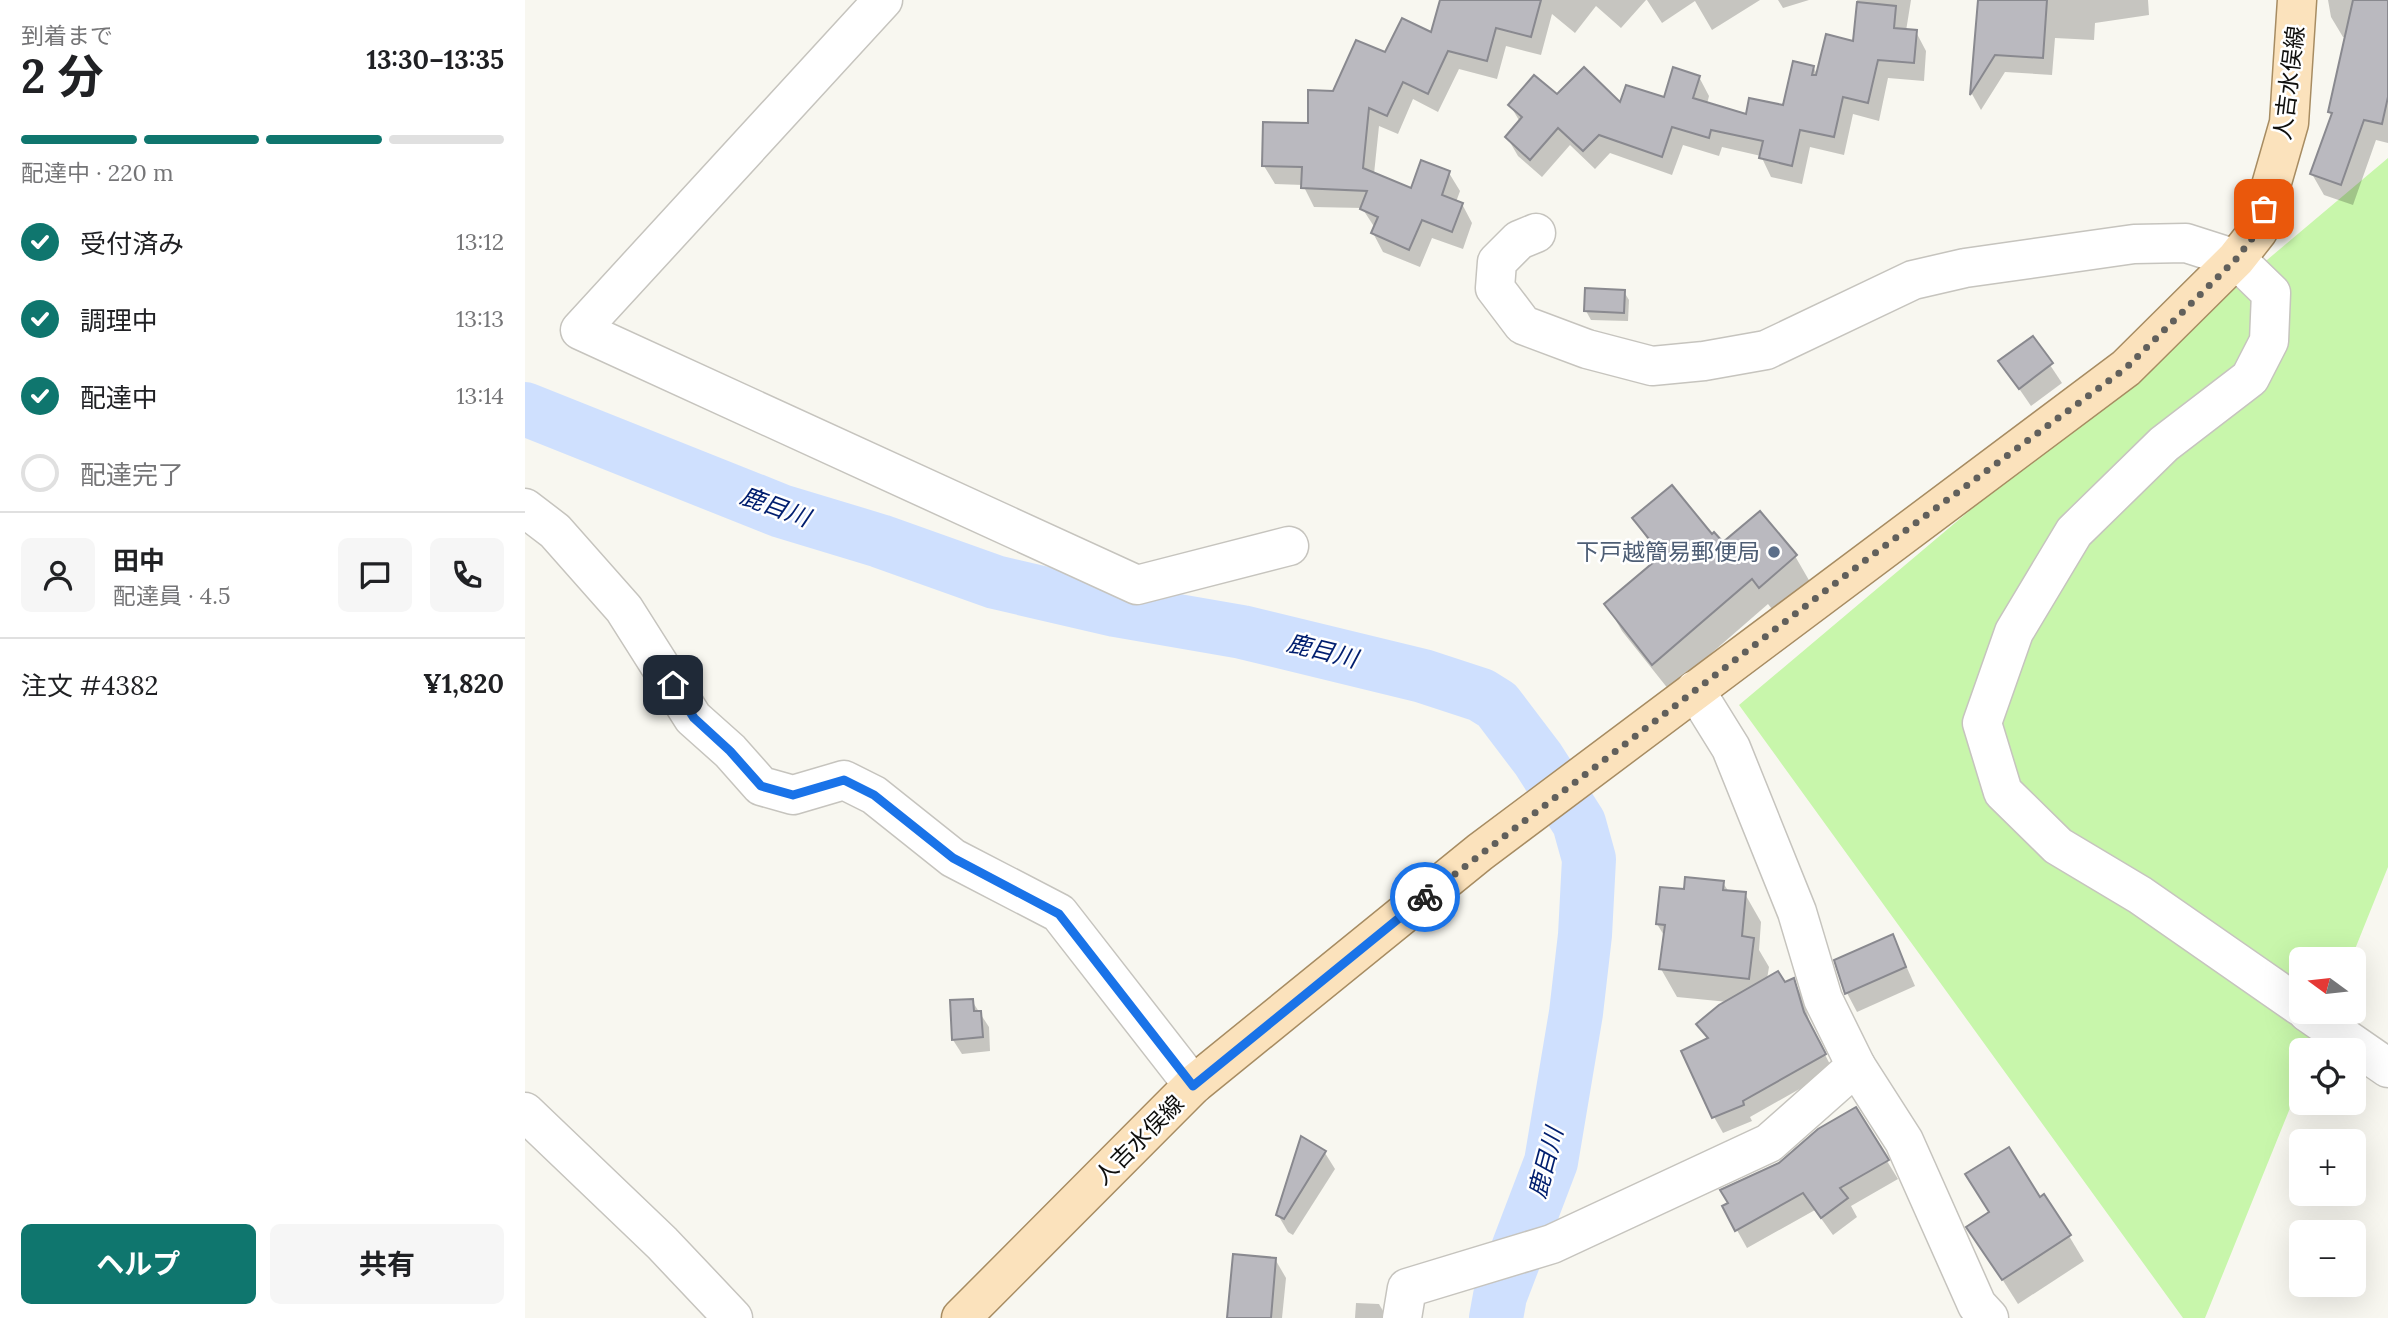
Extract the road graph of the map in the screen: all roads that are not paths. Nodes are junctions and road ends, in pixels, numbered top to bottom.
1 (883, 0) edge
2 (2297, 0) edge
3 (1536, 233) dead end
4 (2236, 259) junction
5 (525, 509) edge
6 (1289, 546) dead end
7 (1695, 690) junction
8 (2289, 999) edge
9 (2324, 1024) edge
10 (1856, 1066) junction
11 (2388, 1068) edge
12 (1193, 1086) junction
13 (525, 1112) edge
14 (733, 1318) edge
15 (961, 1318) edge
16 (1402, 1318) edge
17 (1989, 1318) edge

1 - 6 street
2 - 4 main road, 人吉水俣線
3 - 4 street
4 - 7 main road, 人吉水俣線
4 - 8 street
5 - 12 street
7 - 10 street
7 - 12 main road, 人吉水俣線
9 - 11 street
10 - 16 street
10 - 17 street
12 - 15 main road, 人吉水俣線
13 - 14 street

